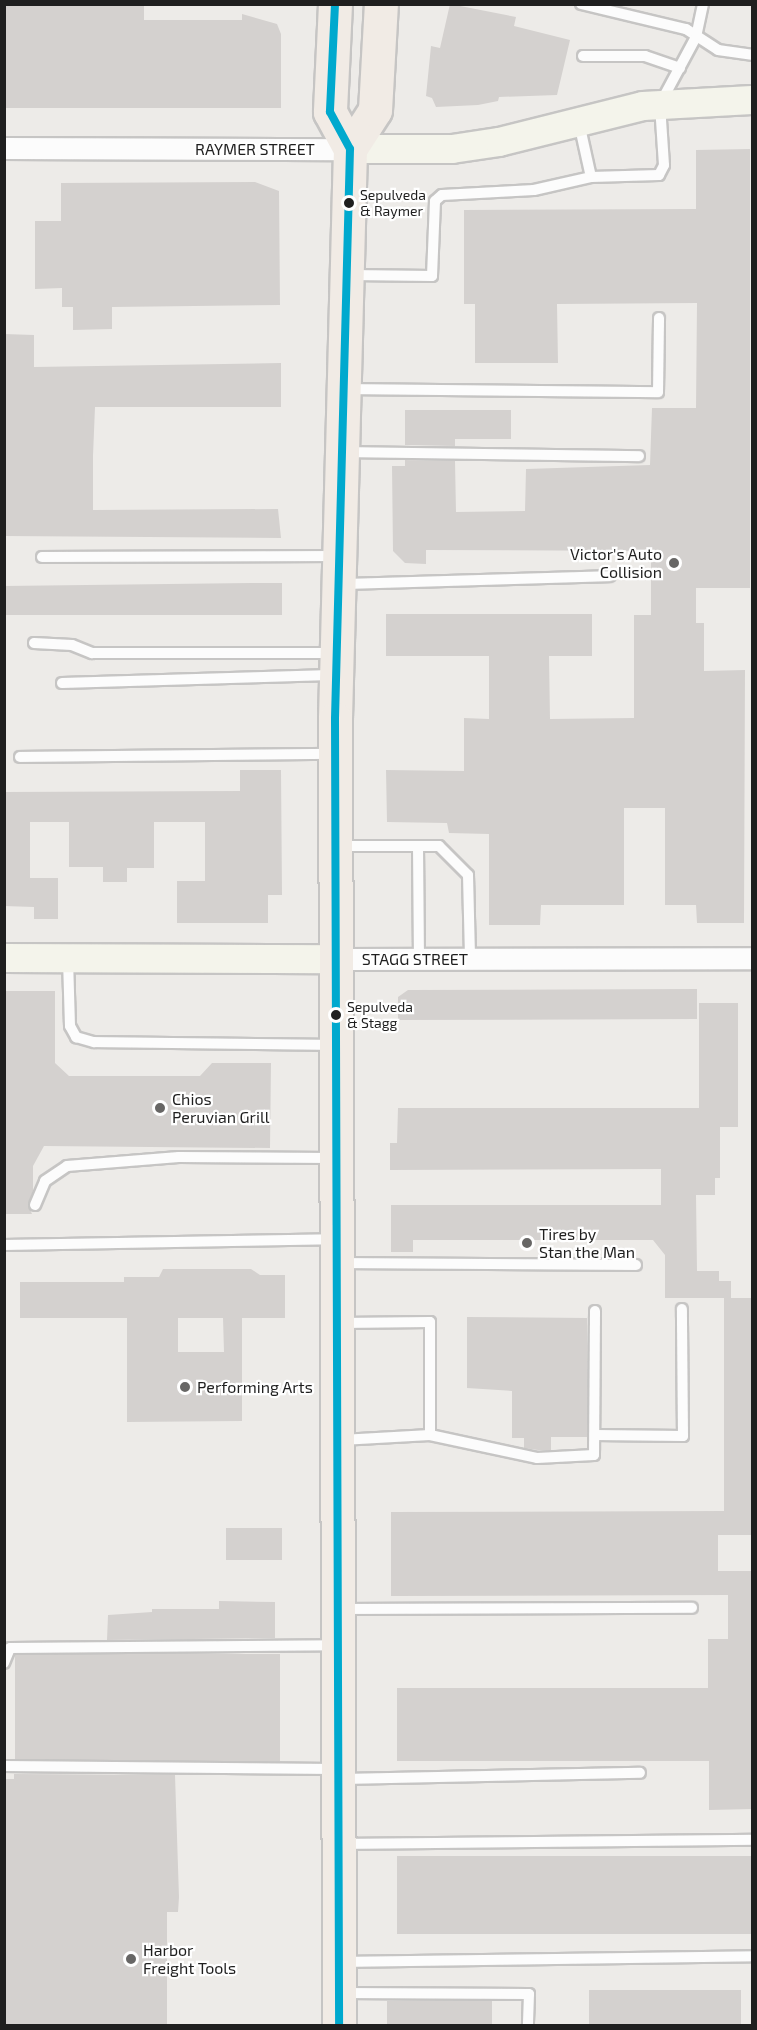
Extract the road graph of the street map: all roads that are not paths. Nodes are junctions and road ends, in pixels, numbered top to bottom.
1 (336, 4) edge
2 (381, 4) edge
3 (580, 4) edge
4 (703, 4) edge
5 (696, 37) junction
6 (753, 55) edge
7 (583, 56) dead end
8 (680, 68) junction
9 (753, 100) edge
10 (660, 104) junction
11 (579, 122) junction
12 (4, 148) edge
13 (350, 149) junction
14 (591, 177) junction
15 (344, 274) junction
16 (658, 318) dead end
17 (341, 389) junction
18 (339, 452) junction
19 (639, 456) dead end
20 (42, 557) dead end
21 (336, 570) junction
22 (610, 576) dead end
23 (34, 643) dead end
24 (335, 664) junction
25 (62, 683) dead end
26 (335, 754) junction
27 (20, 758) dead end
28 (336, 846) junction
29 (418, 846) junction
30 (4, 958) edge
31 (68, 958) junction
32 (753, 958) edge
33 (337, 959) junction
34 (419, 959) junction
35 (470, 959) junction
36 (337, 1046) junction
37 (337, 1158) junction
38 (35, 1205) dead end
39 (4, 1245) edge
40 (338, 1251) junction
41 (636, 1265) dead end
42 (682, 1309) dead end
43 (595, 1311) dead end
44 (338, 1323) junction
45 (430, 1436) junction
46 (595, 1436) junction
47 (338, 1440) junction
48 (692, 1608) dead end
49 (338, 1609) junction
50 (338, 1645) junction
51 (4, 1663) edge
52 (4, 1766) edge
53 (640, 1773) dead end
54 (339, 1774) junction
55 (753, 1840) edge
56 (339, 1844) junction
57 (753, 1956) edge
58 (339, 1978) junction
59 (339, 2025) edge
60 (528, 2025) edge

1 - 13 main road
2 - 13 main road
3 - 5 lane
4 - 5 lane
5 - 6 lane
5 - 8 lane
7 - 8 lane
8 - 10 lane
9 - 10 street, RAYMER STREET
10 - 11 street, RAYMER STREET
10 - 14 lane
11 - 13 street, RAYMER STREET
11 - 14 lane
12 - 13 street, RAYMER STREET
13 - 15 main road
14 - 15 lane
15 - 17 main road
16 - 17 lane
17 - 18 main road
18 - 19 lane
18 - 21 main road
20 - 21 lane
21 - 22 lane
21 - 24 main road
23 - 24 lane
24 - 25 lane
24 - 26 main road
26 - 27 lane
26 - 28 main road
28 - 29 lane
28 - 33 main road
29 - 34 lane
29 - 35 lane
30 - 31 street, STAGG STREET
31 - 33 street, STAGG STREET
31 - 36 lane
32 - 35 street, STAGG STREET
33 - 34 street, STAGG STREET
33 - 36 main road
34 - 35 street, STAGG STREET
36 - 37 main road
37 - 38 lane
37 - 40 main road
39 - 40 lane
40 - 41 lane
40 - 44 main road
42 - 46 lane
43 - 46 lane
44 - 45 lane
44 - 47 main road
45 - 46 lane
45 - 47 lane
47 - 49 main road
48 - 49 lane
49 - 50 main road
50 - 51 lane
50 - 54 main road
52 - 54 lane
53 - 54 lane
54 - 56 main road
55 - 56 lane
56 - 58 main road
57 - 58 lane
58 - 59 main road
58 - 60 lane

